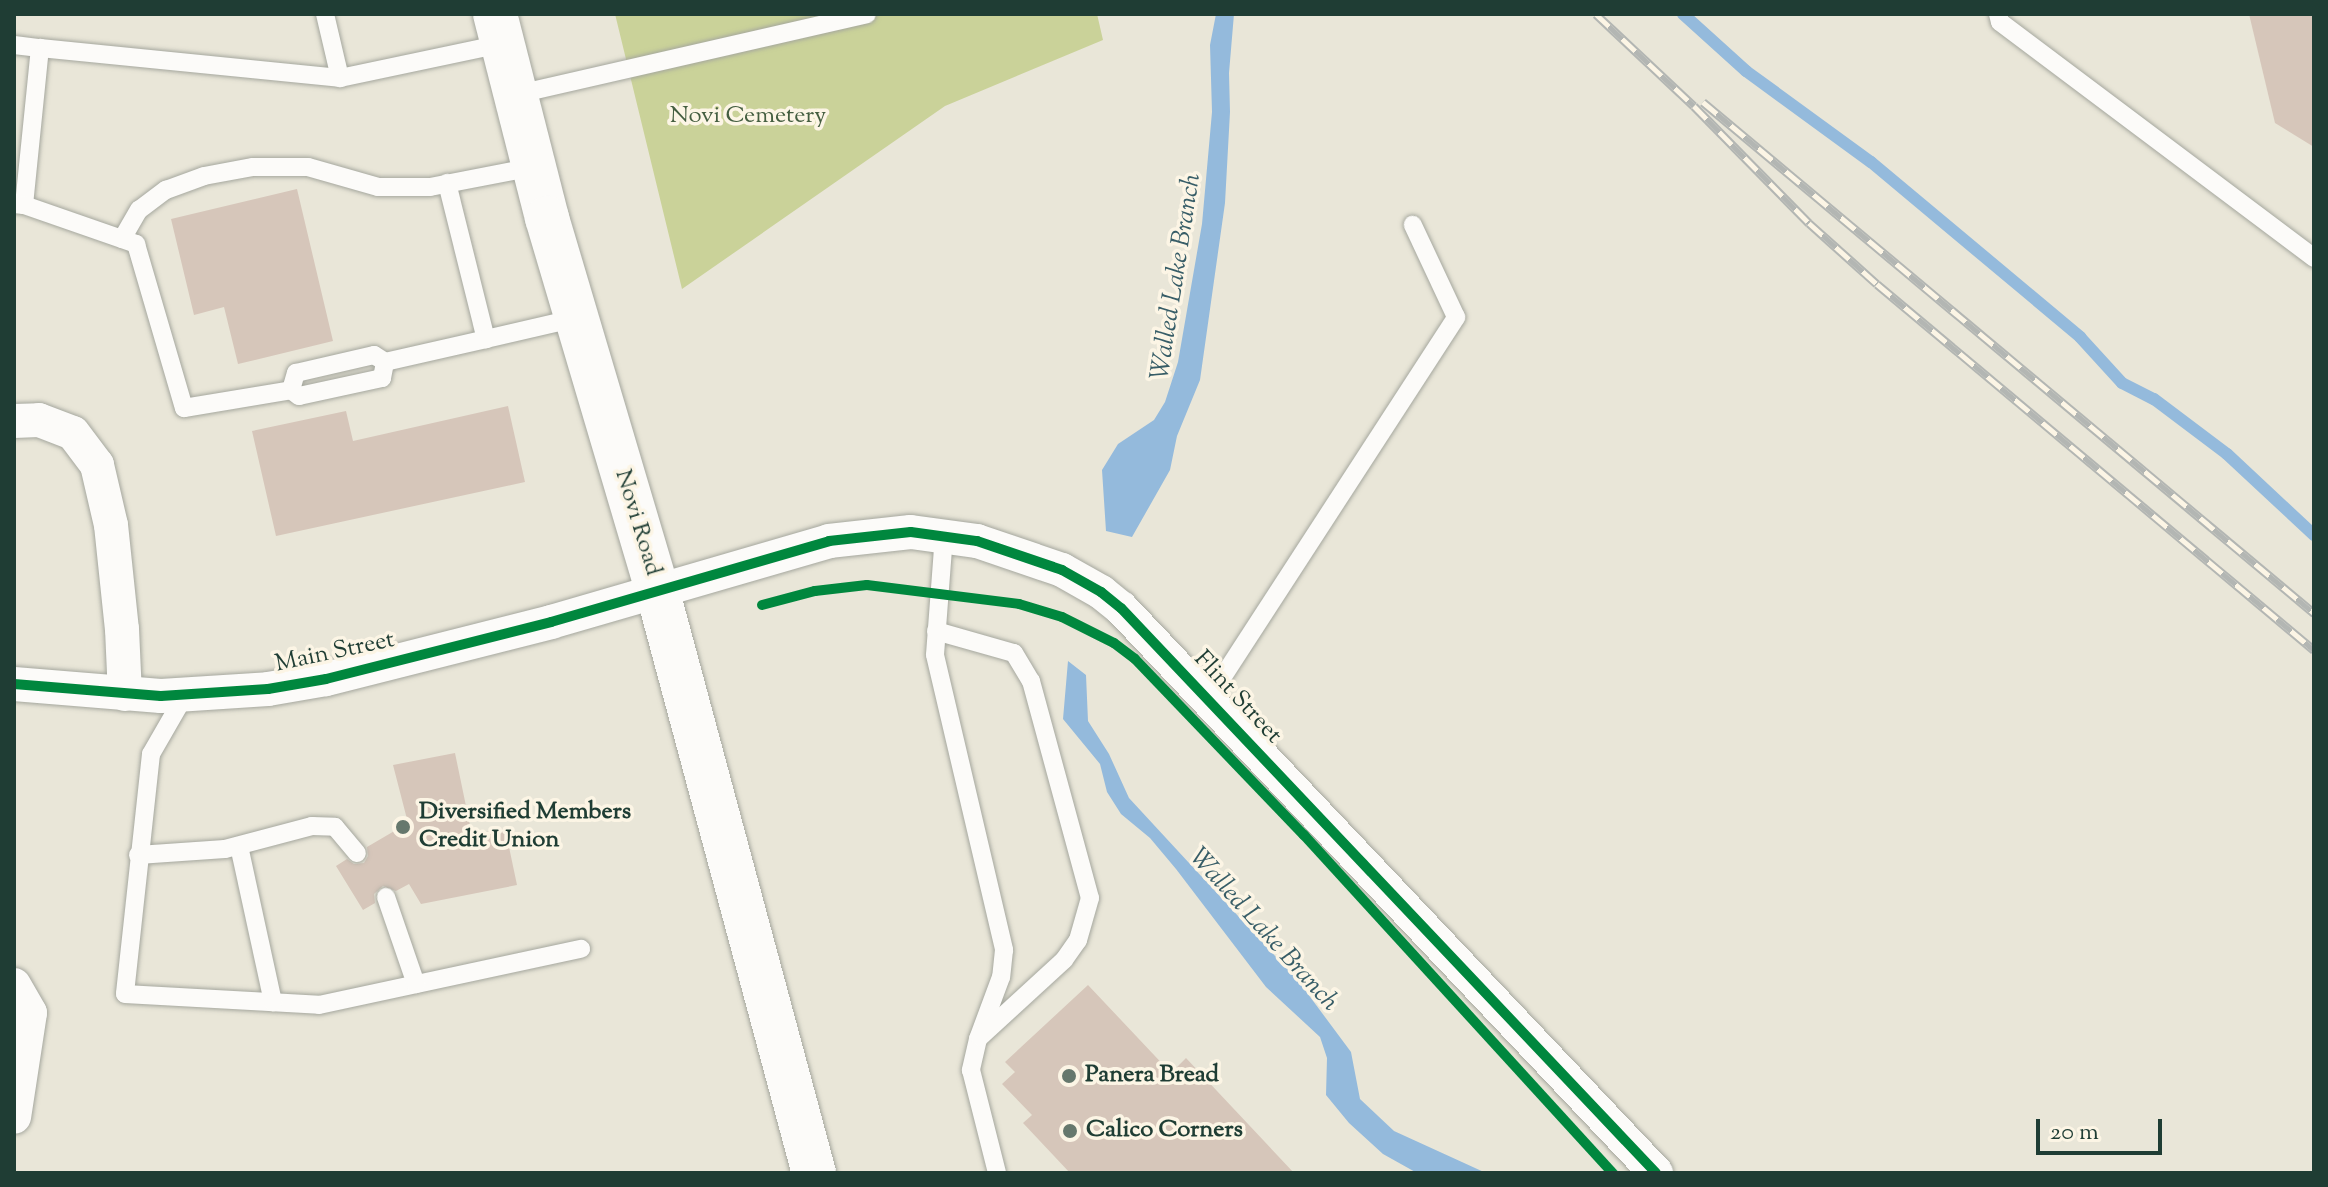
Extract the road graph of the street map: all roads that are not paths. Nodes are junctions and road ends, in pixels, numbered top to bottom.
1 (325, 14) edge
2 (867, 14) edge
3 (1998, 14) edge
4 (499, 29) edge
5 (14, 45) edge
6 (40, 48) junction
7 (340, 78) junction
8 (514, 95) junction
9 (534, 167) junction
10 (447, 183) junction
11 (19, 204) edge
12 (1413, 225) dead end
13 (122, 239) junction
14 (2314, 258) edge
15 (577, 318) junction
16 (486, 339) junction
17 (14, 421) edge
18 (944, 535) junction
19 (658, 593) junction
20 (936, 631) junction
21 (14, 684) edge
22 (125, 694) junction
23 (185, 695) junction
24 (1209, 698) junction
25 (239, 846) junction
26 (357, 853) dead end
27 (138, 855) junction
28 (386, 897) dead end
29 (581, 949) dead end
30 (416, 984) junction
31 (14, 985) edge
32 (273, 1002) junction
33 (978, 1039) junction
34 (14, 1117) edge
35 (814, 1173) edge
36 (997, 1173) edge
37 (1656, 1173) edge

1 - 7 lane
2 - 8 lane
3 - 14 lane
4 - 7 lane
4 - 8 main road, Novi Road
5 - 6 lane
6 - 7 lane
6 - 11 lane
8 - 9 main road, Novi Road
9 - 10 lane
9 - 15 main road, Novi Road
10 - 13 lane
10 - 16 lane
11 - 13 lane
12 - 24 lane
13 - 16 lane
15 - 16 lane
15 - 19 main road, Novi Road
17 - 22 street
18 - 19 street, Flint Street
18 - 20 lane
18 - 24 street, Flint Street
19 - 23 street, Main Street
19 - 35 main road, Novi Road
20 - 33 lane
20 - 33 lane
21 - 22 street, Main Street
22 - 23 street, Main Street
23 - 27 lane
24 - 37 street, Flint Street
25 - 26 lane
25 - 27 lane
25 - 32 lane
27 - 32 lane
28 - 30 lane
29 - 30 lane
30 - 32 lane
31 - 34 street
33 - 36 lane

